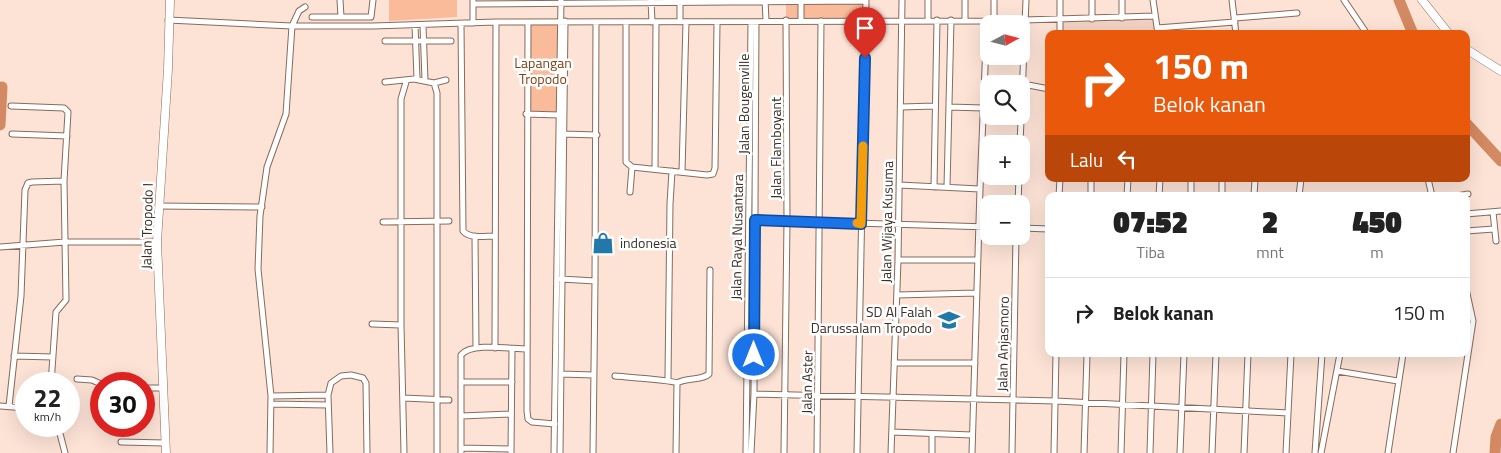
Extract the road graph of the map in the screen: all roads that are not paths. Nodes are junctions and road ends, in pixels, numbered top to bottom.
1 (170, 0) edge
2 (305, 0) edge
3 (340, 0) edge
4 (373, 0) edge
5 (651, 0) edge
6 (866, 0) edge
7 (902, 0) edge
8 (928, 0) edge
9 (965, 0) edge
10 (994, 0) edge
11 (1026, 0) edge
12 (1060, 0) edge
13 (1092, 0) edge
14 (1122, 0) edge
15 (1153, 0) edge
16 (1232, 0) edge
17 (1344, 0) edge
18 (1422, 0) edge
19 (588, 1) edge
20 (680, 1) edge
21 (708, 1) edge
22 (737, 1) edge
23 (766, 1) edge
24 (802, 1) edge
25 (473, 2) edge
26 (502, 2) edge
27 (530, 2) edge
28 (561, 2) edge
29 (620, 2) edge
30 (305, 8) junction
31 (1297, 13) dead end
32 (562, 15) junction
33 (994, 15) edge
34 (1026, 15) edge
35 (1154, 16) junction
36 (312, 17) junction
37 (340, 17) junction
38 (1122, 18) junction
39 (766, 19) junction
40 (1060, 19) junction
41 (1092, 19) junction
42 (168, 20) junction
43 (786, 20) junction
44 (801, 20) junction
45 (902, 20) junction
46 (928, 20) junction
47 (937, 20) junction
48 (951, 20) junction
49 (980, 20) edge
50 (1030, 20) edge
51 (1235, 20) junction
52 (821, 21) junction
53 (965, 21) junction
54 (496, 22) junction
55 (654, 22) junction
56 (683, 22) junction
57 (866, 22) junction
58 (473, 23) junction
59 (528, 23) junction
60 (560, 23) junction
61 (566, 23) junction
62 (596, 23) junction
63 (626, 23) junction
64 (717, 23) junction
65 (754, 23) junction
66 (415, 24) junction
67 (461, 24) junction
68 (312, 25) junction
69 (423, 25) junction
70 (292, 26) junction
71 (1060, 30) edge
72 (1158, 30) edge
73 (1165, 30) edge
74 (1236, 30) edge
75 (1364, 30) edge
76 (1446, 30) edge
77 (385, 41) dead end
78 (416, 41) junction
79 (424, 41) junction
80 (451, 41) dead end
81 (1470, 51) edge
82 (1499, 68) edge
83 (417, 79) junction
84 (446, 80) dead end
85 (425, 81) junction
86 (385, 82) dead end
87 (406, 82) junction
88 (434, 83) junction
89 (1030, 85) edge
90 (1045, 88) edge
91 (11, 106) dead end
92 (934, 106) junction
93 (901, 107) junction
94 (949, 107) junction
95 (980, 108) edge
96 (526, 114) junction
97 (558, 115) junction
98 (982, 125) edge
99 (12, 134) dead end
100 (561, 135) junction
101 (597, 135) junction
102 (67, 136) junction
103 (632, 167) junction
104 (655, 169) junction
105 (672, 171) junction
106 (682, 172) junction
107 (64, 181) junction
108 (899, 185) junction
109 (934, 187) junction
110 (947, 187) junction
111 (980, 189) junction
112 (630, 192) dead end
113 (158, 206) junction
114 (262, 207) junction
115 (1501, 211) edge
116 (1493, 212) junction
117 (1470, 214) edge
118 (755, 220) junction
119 (438, 221) junction
120 (449, 221) dead end
121 (787, 221) junction
122 (383, 222) dead end
123 (402, 222) junction
124 (820, 222) junction
125 (861, 224) junction
126 (899, 225) junction
127 (979, 227) junction
128 (1030, 228) edge
129 (1045, 229) edge
130 (1494, 230) junction
131 (1470, 231) edge
132 (476, 236) junction
133 (494, 236) junction
134 (1496, 241) dead end
135 (65, 242) junction
136 (157, 242) junction
137 (1016, 245) edge
138 (23, 246) junction
139 (1, 247) edge
140 (898, 260) junction
141 (978, 260) junction
142 (710, 270) dead end
143 (559, 279) junction
144 (595, 281) junction
145 (977, 294) junction
146 (897, 295) junction
147 (1470, 309) edge
148 (372, 324) dead end
149 (401, 325) junction
150 (1470, 340) edge
151 (476, 348) junction
152 (494, 348) junction
153 (512, 349) junction
154 (527, 349) junction
155 (14, 356) junction
156 (53, 356) junction
157 (1056, 357) edge
158 (1088, 357) edge
159 (1124, 357) edge
160 (1153, 357) edge
161 (1184, 357) edge
162 (1216, 357) edge
163 (1248, 357) edge
164 (1291, 357) edge
165 (1322, 357) edge
166 (1339, 357) edge
167 (1402, 357) edge
168 (1467, 357) edge
169 (894, 363) junction
170 (975, 363) junction
171 (1337, 371) junction
172 (51, 372) edge
173 (561, 374) junction
174 (594, 375) junction
175 (615, 376) dead end
176 (668, 379) junction
177 (1398, 381) junction
178 (461, 382) junction
179 (512, 382) junction
180 (677, 384) junction
181 (155, 388) edge
182 (162, 388) junction
183 (754, 394) junction
184 (328, 395) junction
185 (271, 396) junction
186 (783, 396) junction
187 (818, 396) junction
188 (857, 396) junction
189 (892, 397) junction
190 (403, 398) junction
191 (974, 399) junction
192 (437, 400) junction
193 (449, 400) dead end
194 (1014, 400) junction
195 (1056, 400) junction
196 (1086, 402) junction
197 (1123, 403) junction
198 (271, 404) junction
199 (328, 405) junction
200 (1152, 405) junction
201 (0, 406) edge
202 (9, 406) junction
203 (15, 407) edge
204 (1181, 408) junction
205 (1214, 410) junction
206 (1246, 411) junction
207 (1288, 413) junction
208 (511, 414) junction
209 (461, 416) junction
210 (554, 424) junction
211 (561, 424) junction
212 (892, 432) junction
213 (932, 434) junction
214 (972, 434) junction
215 (61, 437) edge
216 (121, 442) dead end
217 (165, 443) junction
218 (461, 450) edge
219 (511, 451) edge
220 (65, 453) edge
221 (166, 453) edge
222 (270, 453) edge
223 (330, 453) edge
224 (367, 453) edge
225 (404, 453) edge
226 (437, 453) edge
227 (554, 453) edge
228 (560, 453) edge
229 (593, 453) edge
230 (676, 453) edge
231 (746, 453) edge
232 (751, 453) edge
233 (784, 453) edge
234 (816, 453) edge
235 (856, 453) edge
236 (891, 453) edge
237 (932, 453) edge
238 (972, 453) edge
239 (1012, 453) edge
240 (1054, 453) edge
241 (1084, 453) edge
242 (1121, 453) edge
243 (1150, 453) edge
244 (1180, 453) edge
245 (1212, 453) edge
246 (1244, 453) edge
247 (1286, 453) edge
248 (1315, 453) edge
249 (1320, 453) edge
250 (1388, 453) edge
251 (1453, 453) edge

1 - 42 street, Jalan Tropodo I
2 - 30 street
3 - 37 street
4 - 37 street
5 - 20 street
5 - 29 street
5 - 55 street
6 - 24 street
6 - 57 street
7 - 45 street, Jalan Wijaya Kusuma
8 - 46 street
9 - 53 street
10 - 33 street
11 - 34 street
12 - 40 street
13 - 41 street
14 - 38 street
15 - 35 street
16 - 51 street
17 - 75 street
18 - 76 street
19 - 28 street
19 - 29 street
20 - 21 street
20 - 56 street
21 - 22 street
22 - 23 street
23 - 24 street
23 - 39 street
24 - 44 street
25 - 26 street
25 - 58 street
26 - 27 street
27 - 28 street
28 - 32 street
30 - 36 street
30 - 70 street
31 - 51 street
32 - 60 street
32 - 61 street
35 - 38 street
35 - 72 street
36 - 37 street
36 - 68 street
38 - 41 street
39 - 43 street
39 - 65 street
40 - 41 street
40 - 50 street
40 - 71 street
42 - 70 street
42 - 113 street, Jalan Tropodo I
43 - 44 street
43 - 121 street, Jalan Flamboyant
44 - 52 street
45 - 46 street
45 - 57 street
45 - 93 street, Jalan Wijaya Kusuma
46 - 47 street
47 - 48 street
47 - 92 street
48 - 53 street
48 - 94 street
49 - 53 street
51 - 73 street
51 - 74 street
52 - 57 street
52 - 124 street, Jalan Aster
54 - 58 street
54 - 59 street
54 - 133 street
55 - 56 street
55 - 63 street
55 - 104 street
56 - 64 street
56 - 106 street
57 - 125 street
58 - 67 street
59 - 60 street
59 - 96 street
60 - 61 street
60 - 97 street
61 - 62 street
61 - 100 street
62 - 63 street
62 - 101 street
63 - 103 street
64 - 65 street
64 - 106 street
65 - 118 street, Jalan Bougenville
65 - 231 street, Jalan Raya Nusantara
66 - 68 street
66 - 69 street
66 - 78 street
67 - 69 street
67 - 132 street
68 - 70 street
69 - 79 street
70 - 114 street
77 - 78 street
78 - 79 street
78 - 83 street
79 - 80 street
79 - 85 street
81 - 82 street
83 - 85 street
83 - 87 street
84 - 88 street
85 - 88 street
86 - 87 street
87 - 123 street
88 - 119 street
89 - 90 street
91 - 102 street
92 - 93 street
92 - 109 street
93 - 108 street, Jalan Wijaya Kusuma
94 - 95 street
94 - 110 street
96 - 97 street
96 - 154 street
97 - 100 street
98 - 111 street
99 - 102 street
100 - 101 street
100 - 143 street
101 - 144 street
102 - 107 street
103 - 104 street
103 - 112 street
104 - 105 street
105 - 106 street
105 - 176 street
107 - 135 street
107 - 138 street
108 - 109 street
108 - 126 street, Jalan Wijaya Kusuma
109 - 110 street
110 - 111 street
111 - 127 street
113 - 114 street
113 - 136 street, Jalan Tropodo I
114 - 185 street
115 - 116 street
116 - 117 street
116 - 130 street
118 - 121 street
118 - 183 street, Jalan Bougenville
119 - 120 street
119 - 123 street
119 - 192 street
121 - 124 street
121 - 186 street, Jalan Flamboyant
122 - 123 street
123 - 149 street
124 - 125 street
124 - 187 street, Jalan Aster
125 - 126 street
125 - 188 street
126 - 127 street
126 - 140 street, Jalan Wijaya Kusuma
127 - 141 street
128 - 129 street
130 - 131 street
130 - 134 street
132 - 133 street
132 - 151 street
133 - 152 street
135 - 136 street
135 - 138 street
135 - 156 street
136 - 182 street, Jalan Tropodo I
137 - 194 street, Jalan Anjasmoro
138 - 139 street
138 - 155 street
140 - 141 street
140 - 146 street, Jalan Wijaya Kusuma
141 - 145 street
142 - 180 street
143 - 144 street
143 - 173 street
143 - 210 street
144 - 174 street
145 - 146 street
145 - 170 street
146 - 169 street, Jalan Wijaya Kusuma
147 - 150 street
148 - 149 street
149 - 190 street
151 - 152 street
151 - 178 street
152 - 153 street
153 - 154 street
153 - 179 street
154 - 210 street
155 - 156 street
155 - 202 street
156 - 172 street
157 - 195 street
158 - 196 street
159 - 197 street
160 - 200 street
161 - 204 street
162 - 205 street
163 - 206 street
164 - 207 street
165 - 248 street
166 - 171 street
167 - 177 street
168 - 251 street
169 - 170 street
169 - 189 street, Jalan Wijaya Kusuma
170 - 191 street
171 - 177 street
171 - 249 street
173 - 174 street
173 - 211 street
174 - 229 street
175 - 176 street
176 - 180 street
177 - 250 street
178 - 179 street
178 - 209 street
179 - 208 street
180 - 230 street
181 - 182 street
182 - 217 street, Jalan Tropodo I
183 - 186 street
183 - 232 street, Jalan Bougenville
184 - 185 street
184 - 199 street
184 - 224 street
185 - 198 street
186 - 187 street
186 - 233 street, Jalan Flamboyant
187 - 188 street
187 - 234 street, Jalan Aster
188 - 189 street
188 - 235 street
189 - 191 street
189 - 212 street, Jalan Wijaya Kusuma
190 - 192 street
190 - 225 street
191 - 194 street
191 - 214 street
192 - 193 street
192 - 226 street
194 - 195 street
194 - 239 street, Jalan Anjasmoro
195 - 196 street
195 - 240 street
196 - 197 street
196 - 241 street
197 - 200 street
197 - 242 street
198 - 199 street
198 - 222 street
199 - 223 street
200 - 204 street
200 - 243 street
201 - 202 street
202 - 203 street
204 - 205 street
204 - 244 street
205 - 206 street
205 - 245 street
206 - 207 street
206 - 246 street
207 - 247 street
208 - 209 street
208 - 219 street
209 - 218 street
210 - 211 street
210 - 227 street
211 - 228 street
212 - 213 street
212 - 236 street, Jalan Wijaya Kusuma
213 - 214 street
213 - 237 street
214 - 238 street
215 - 220 street
216 - 217 street
217 - 221 street, Jalan Tropodo I
218 - 219 street

